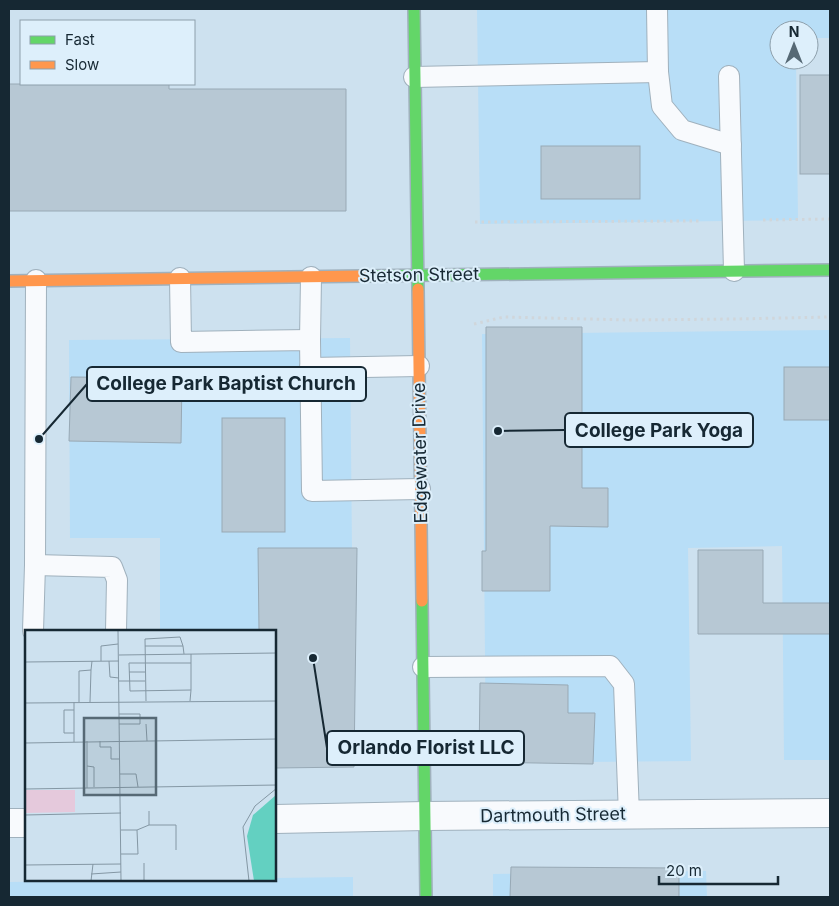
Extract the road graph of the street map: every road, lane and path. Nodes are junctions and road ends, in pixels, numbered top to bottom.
1 (414, 9) edge
2 (657, 9) edge
3 (658, 72) junction
4 (730, 76) dead end
5 (414, 77) junction
6 (731, 145) junction
7 (830, 219) edge
8 (733, 220) junction
9 (475, 222) dead end
10 (830, 270) edge
11 (734, 271) junction
12 (417, 275) junction
13 (311, 277) junction
14 (180, 278) junction
15 (36, 280) junction
16 (9, 281) edge
17 (830, 317) edge
18 (474, 324) dead end
19 (310, 340) junction
20 (418, 366) junction
21 (310, 368) junction
22 (420, 489) junction
23 (35, 565) junction
24 (33, 630) edge
25 (116, 630) edge
26 (423, 667) junction
27 (830, 812) edge
28 (629, 814) junction
29 (425, 816) junction
30 (276, 819) edge
31 (9, 823) edge
32 (25, 823) edge
33 (426, 897) edge

1 - 5 street, Edgewater Drive
2 - 3 lane
3 - 5 lane
3 - 6 lane
4 - 6 lane
5 - 12 street, Edgewater Drive
6 - 8 lane
7 - 8 path
8 - 9 path
8 - 11 lane
10 - 11 street, Stetson Street
11 - 12 street, Stetson Street
12 - 13 street, Stetson Street
12 - 20 street, Edgewater Drive
13 - 14 street, Stetson Street
13 - 19 lane
14 - 15 street, Stetson Street
14 - 19 lane
15 - 16 street, Stetson Street
15 - 23 lane
17 - 18 path
19 - 21 lane
20 - 21 lane
20 - 22 street, Edgewater Drive
21 - 22 lane
22 - 26 street, Edgewater Drive
23 - 24 lane
23 - 25 lane
26 - 28 lane
26 - 29 street, Edgewater Drive
27 - 28 street, Dartmouth Street
28 - 29 street, Dartmouth Street
29 - 30 street, Dartmouth Street
29 - 33 street, Edgewater Drive
31 - 32 street

